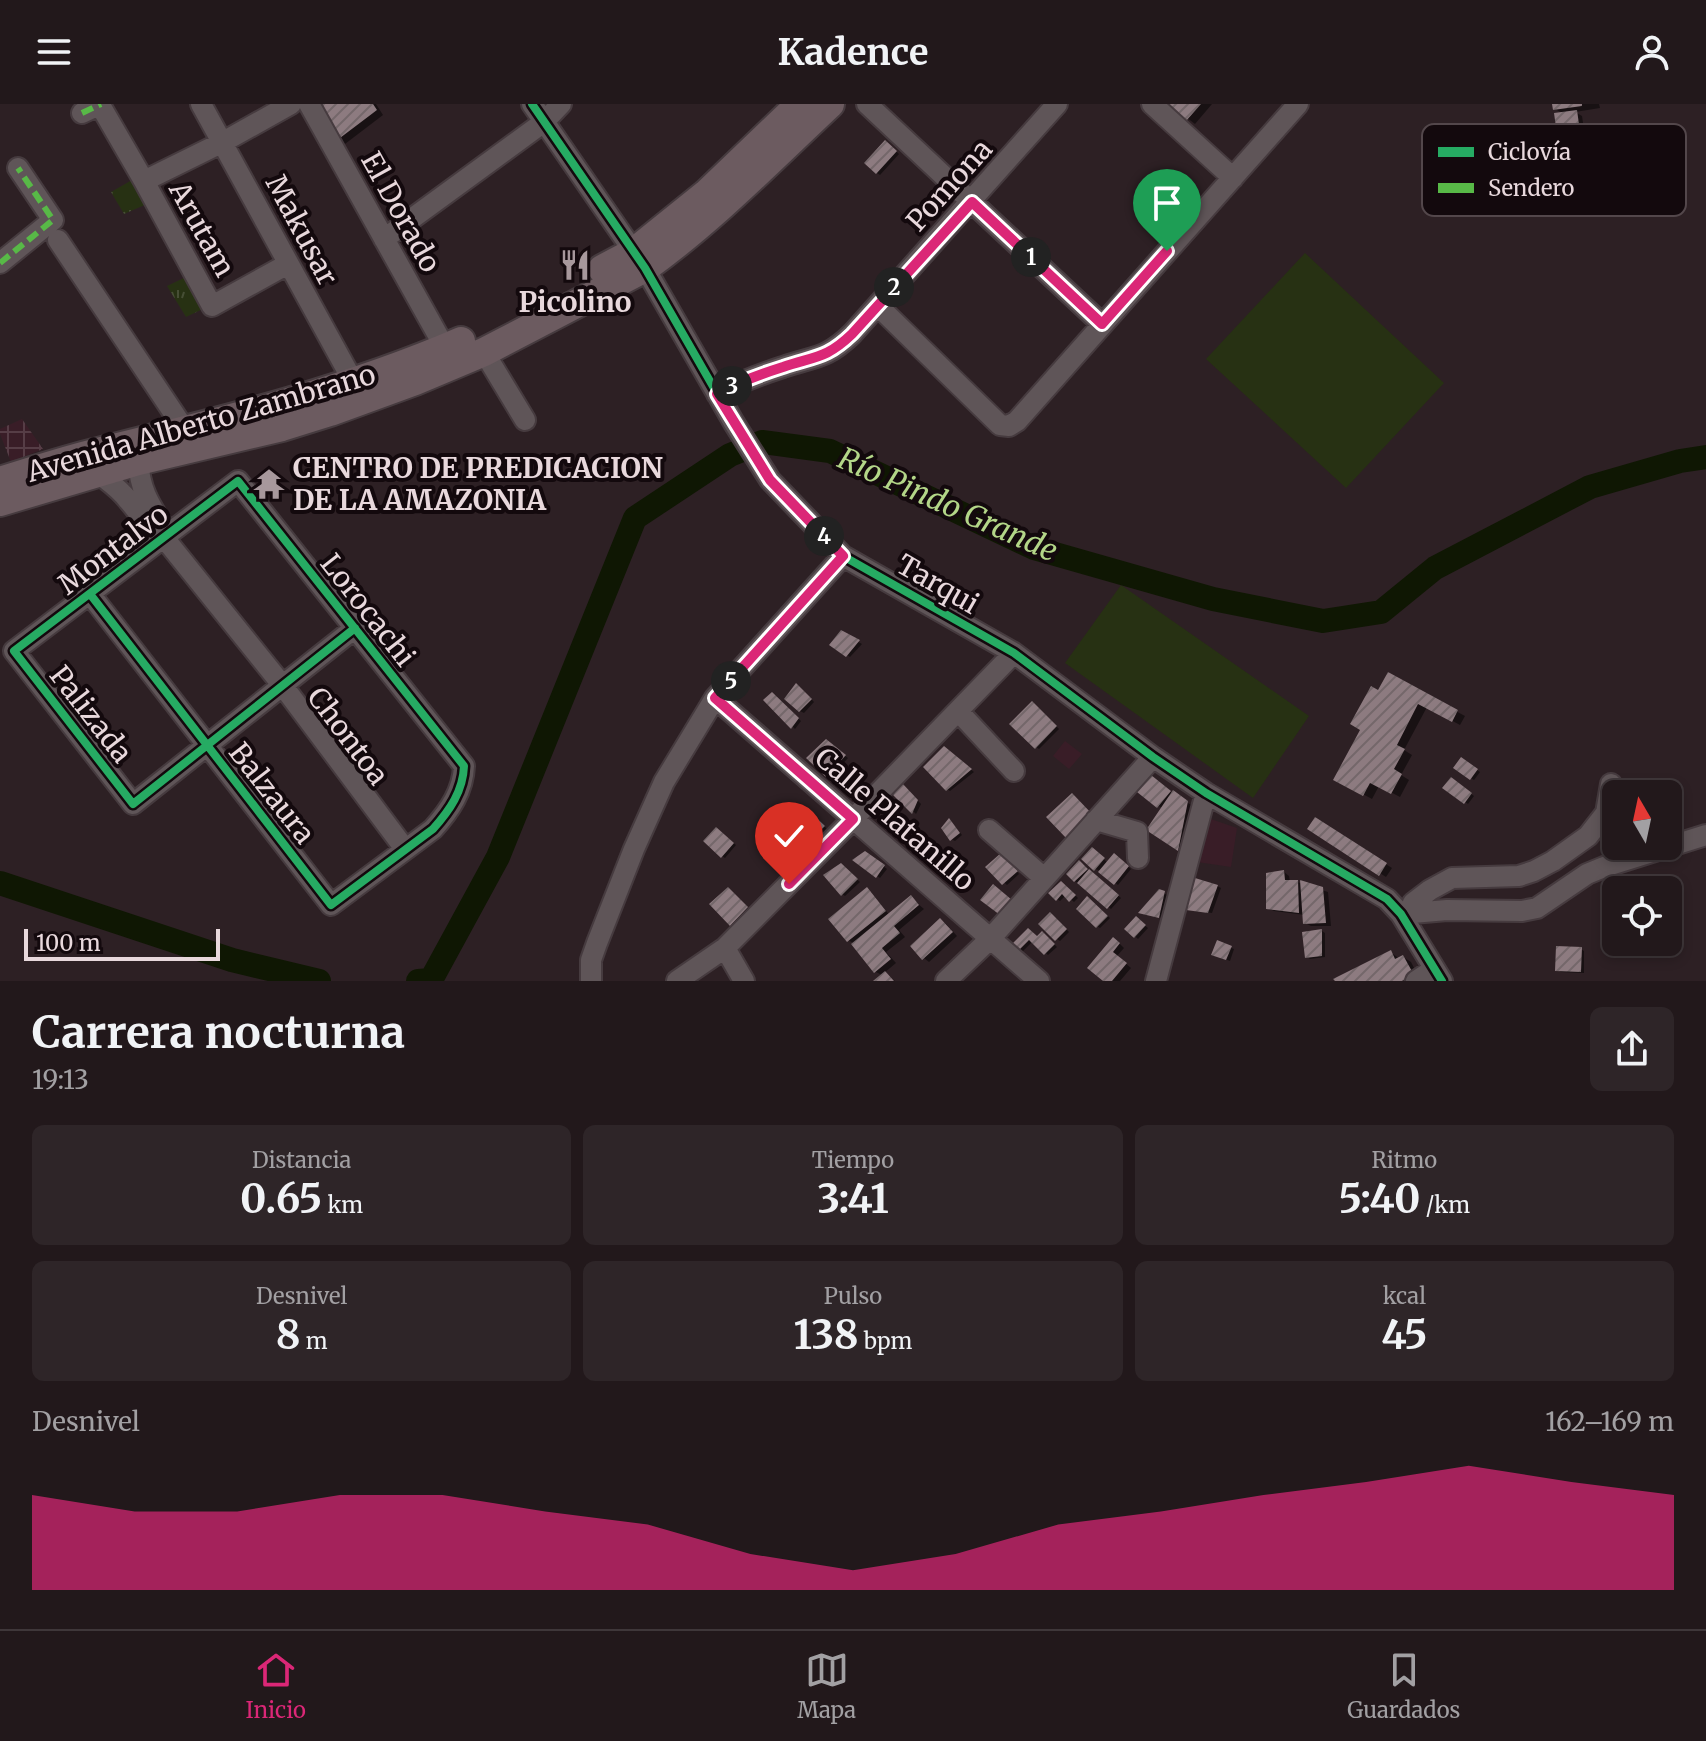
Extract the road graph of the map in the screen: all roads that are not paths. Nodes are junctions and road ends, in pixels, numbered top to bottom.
1 (201, 104) edge
2 (291, 104) edge
3 (309, 104) edge
4 (532, 104) edge
5 (561, 104) edge
6 (800, 104) edge
7 (830, 104) edge
8 (867, 104) edge
9 (1057, 104) edge
10 (1152, 104) edge
11 (1298, 104) edge
12 (94, 107) edge
13 (544, 122) junction
14 (223, 142) junction
15 (18, 168) dead end
16 (1233, 178) junction
17 (144, 181) junction
18 (972, 202) junction
19 (384, 239) junction
20 (58, 240) dead end
21 (640, 260) junction
22 (0, 263) edge
23 (288, 264) junction
24 (878, 306) junction
25 (1102, 324) junction
26 (445, 348) junction
27 (484, 352) junction
28 (354, 383) junction
29 (717, 394) junction
30 (525, 420) dead end
31 (185, 430) junction
32 (138, 461) junction
33 (98, 473) junction
34 (0, 481) edge
35 (238, 481) joint
36 (0, 502) edge
37 (165, 539) junction
38 (843, 556) junction
39 (90, 594) junction
40 (355, 628) junction
41 (14, 651) joint
42 (1014, 653) junction
43 (283, 686) junction
44 (715, 698) junction
45 (958, 711) junction
46 (207, 746) junction
47 (1153, 757) junction
48 (1014, 771) dead end
49 (1206, 793) junction
50 (1602, 818) edge
51 (853, 819) junction
52 (1096, 820) junction
53 (989, 830) dead end
54 (1706, 835) edge
55 (405, 849) junction
56 (1138, 858) dead end
57 (1044, 878) junction
58 (1405, 913) junction
59 (990, 939) junction
60 (725, 948) junction
61 (1438, 975) edge
62 (591, 981) edge
63 (677, 981) edge
64 (744, 981) edge
65 (946, 981) edge
66 (1039, 981) edge
67 (1156, 981) edge
68 (1416, 981) edge

1 - 14 street, Makusar
2 - 14 street
3 - 19 street, El Dorado
4 - 13 street, Tarqui
5 - 13 street
6 - 21 highway, Avenida Alberto Zambrano
7 - 21 highway, Avenida Alberto Zambrano
8 - 18 street
9 - 18 street, Pomona
10 - 16 street
11 - 16 street
12 - 17 street, Arutam
13 - 19 street
13 - 21 street, Tarqui
14 - 17 street
14 - 23 street, Makusar
15 - 22 street
16 - 25 street
17 - 23 street, Arutam
18 - 24 street, Pomona
18 - 25 street
19 - 26 street, El Dorado
20 - 31 street
21 - 26 highway, Avenida Alberto Zambrano
21 - 27 highway, Avenida Alberto Zambrano
21 - 29 street, Tarqui
23 - 28 street, Makusar
24 - 25 street
24 - 29 street, Pomona
26 - 28 highway, Avenida Alberto Zambrano
27 - 30 street
27 - 32 highway, Avenida Alberto Zambrano
28 - 31 highway, Avenida Alberto Zambrano
29 - 38 street, Tarqui
31 - 34 highway, Avenida Alberto Zambrano
32 - 33 highway, Avenida Alberto Zambrano
32 - 37 street, Chontoa
33 - 36 highway, Avenida Alberto Zambrano
33 - 37 street, Chontoa
35 - 37 street, Montalvo
35 - 40 street, Lorocachi
37 - 39 street, Montalvo
37 - 43 street, Chontoa
38 - 42 street, Tarqui
38 - 44 street
39 - 41 street, Montalvo
39 - 46 street, Balzaura
40 - 43 street
40 - 55 street, Lorocachi
41 - 46 street, Palizada
42 - 45 street
42 - 47 street, Tarqui
43 - 46 street
43 - 55 street, Chontoa
44 - 51 street, Calle Platanillo
44 - 62 street
45 - 48 street
45 - 51 street
46 - 55 street, Balzaura
47 - 49 street, Tarqui
47 - 52 street
49 - 58 street, Tarqui
49 - 67 street
50 - 58 street
51 - 59 street, Calle Platanillo
51 - 60 street
52 - 56 street
52 - 57 street
53 - 57 street
54 - 58 street
57 - 59 street
58 - 61 street, Tarqui
59 - 65 street
59 - 66 street, Calle Platanillo
60 - 63 street
60 - 64 street
61 - 68 street

